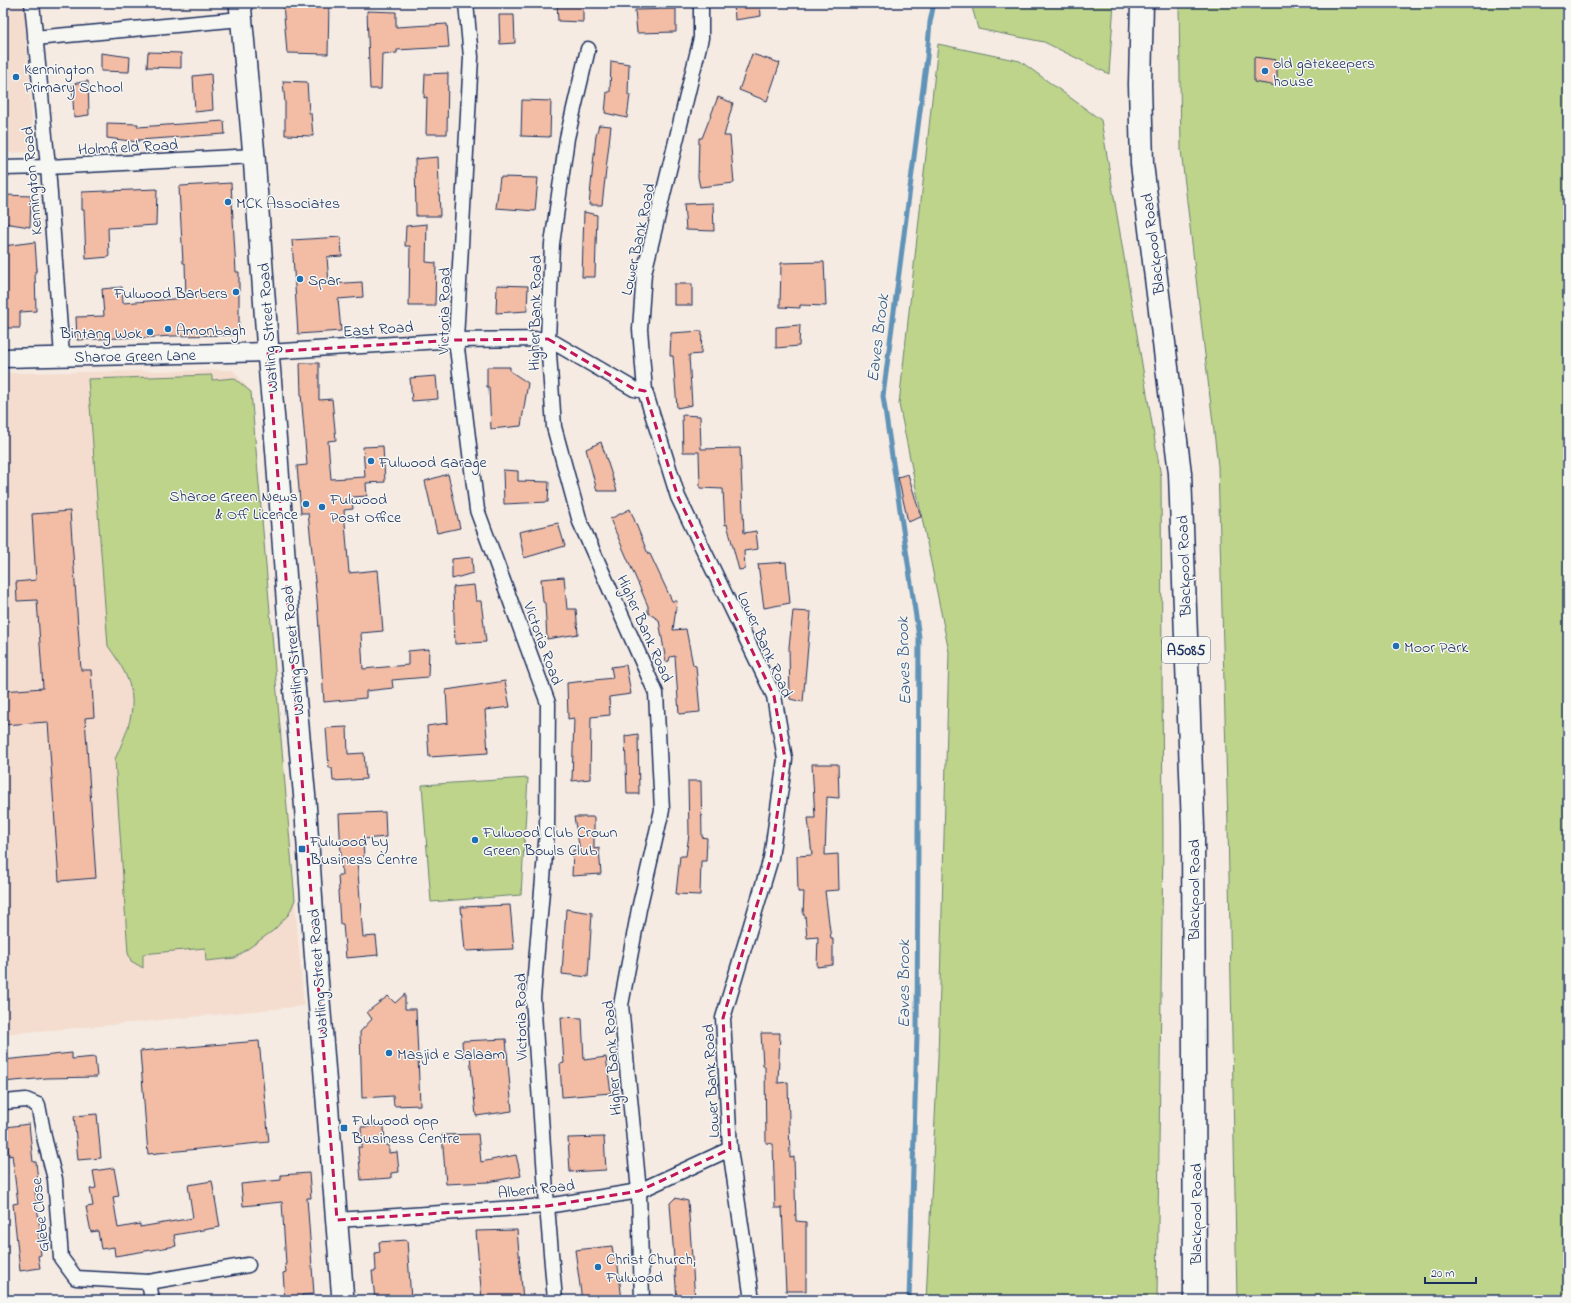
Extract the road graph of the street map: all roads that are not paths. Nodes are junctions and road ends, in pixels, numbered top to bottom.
1 (32, 3) edge
2 (466, 3) edge
3 (701, 3) edge
4 (1142, 3) edge
5 (241, 11) edge
6 (35, 38) junction
7 (588, 49) dead end
8 (254, 156) junction
9 (48, 167) junction
10 (3, 168) edge
11 (548, 339) junction
12 (456, 340) junction
13 (268, 352) junction
14 (62, 356) junction
15 (3, 358) edge
16 (645, 391) junction
17 (5, 1102) dead end
18 (730, 1148) junction
19 (639, 1191) junction
20 (547, 1206) junction
21 (337, 1220) junction
22 (248, 1265) dead end
23 (149, 1282) junction
24 (152, 1300) edge
25 (343, 1300) edge
26 (555, 1300) edge
27 (642, 1300) edge
28 (752, 1300) edge
29 (1195, 1300) edge

1 - 6 street, Kennington Road
2 - 12 street, Victoria Road
3 - 16 street, Lower Bank Road
4 - 29 highway, Blackpool Road / A5085
5 - 6 street
5 - 8 main road, Watling Street Road
6 - 9 street, Kennington Road
7 - 11 street, Higher Bank Road
8 - 9 street, Holmfield Road
8 - 13 main road, Watling Street Road
9 - 10 street, Holmfield Road
9 - 14 street, Kennington Road
11 - 12 street, East Road
11 - 16 street
11 - 19 street, Higher Bank Road
12 - 13 street, East Road
12 - 20 street, Victoria Road
13 - 14 street, Sharoe Green Lane
13 - 21 main road, Watling Street Road
14 - 15 street, Sharoe Green Lane
16 - 18 street, Lower Bank Road
17 - 23 street, Glebe Close
18 - 19 street, Albert Road
18 - 28 street, Lower Bank Road
19 - 20 street, Albert Road
19 - 27 street, Higher Bank Road
20 - 21 street, Albert Road
20 - 26 street, Victoria Road
21 - 25 main road, Watling Street Road
22 - 23 street
23 - 24 street

